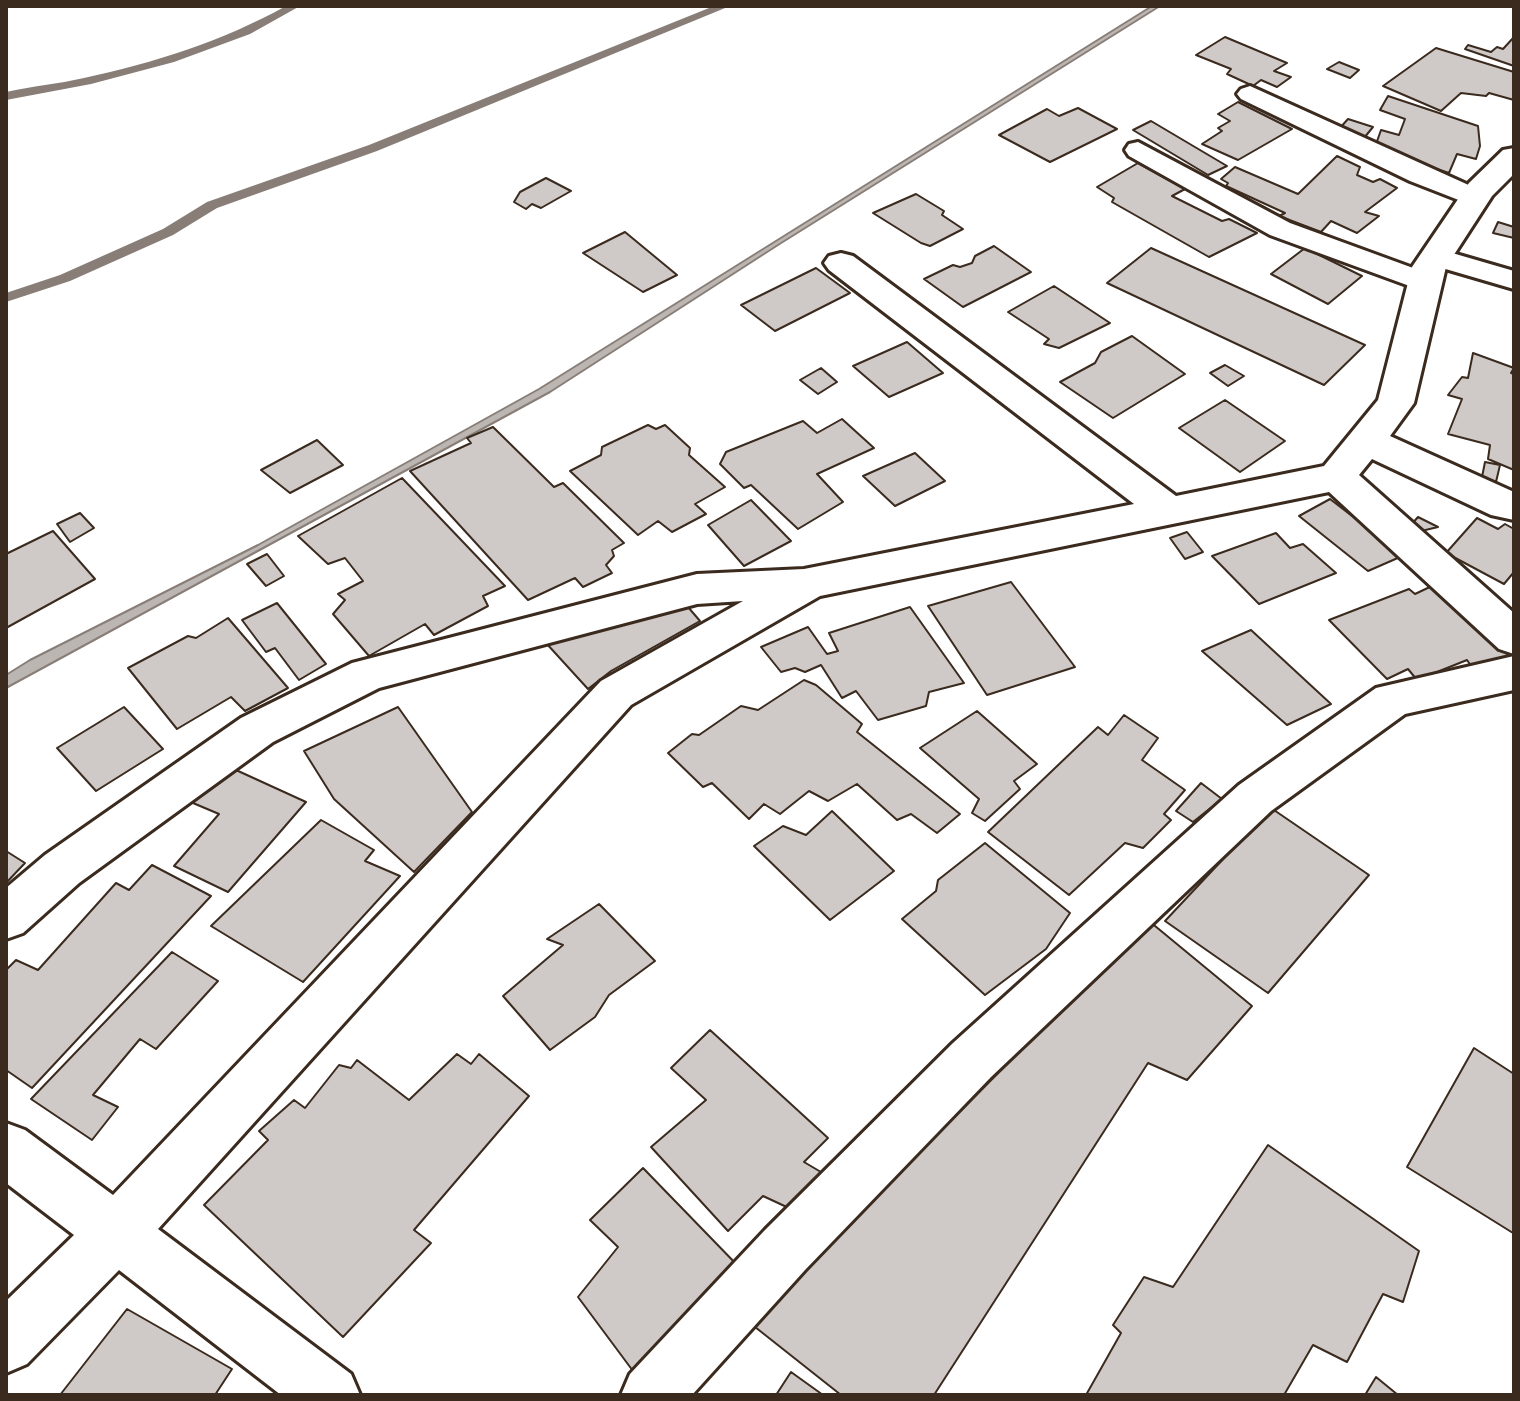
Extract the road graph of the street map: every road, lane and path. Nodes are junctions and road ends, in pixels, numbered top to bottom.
1 (1250, 94) dead end
2 (1138, 150) dead end
3 (1514, 157) edge
4 (1474, 198) junction
5 (841, 263) dead end
6 (1430, 270) junction
7 (1514, 280) edge
8 (1367, 441) junction
9 (1337, 477) junction
10 (1514, 506) edge
11 (1170, 511) junction
12 (809, 583) junction
13 (1514, 638) edge
14 (1514, 673) edge
15 (6, 918) edge
16 (6, 1149) edge
17 (115, 1234) junction
18 (6, 1343) edge
19 (330, 1395) edge
20 (651, 1395) edge

1 - 4 lane
2 - 6 lane
3 - 4 street
4 - 6 street
5 - 11 street
6 - 7 lane
6 - 8 street
8 - 9 street
8 - 10 street
9 - 11 street
9 - 13 street
11 - 12 street
12 - 15 street
12 - 17 street
14 - 20 street
16 - 17 street
17 - 18 street
17 - 19 street

